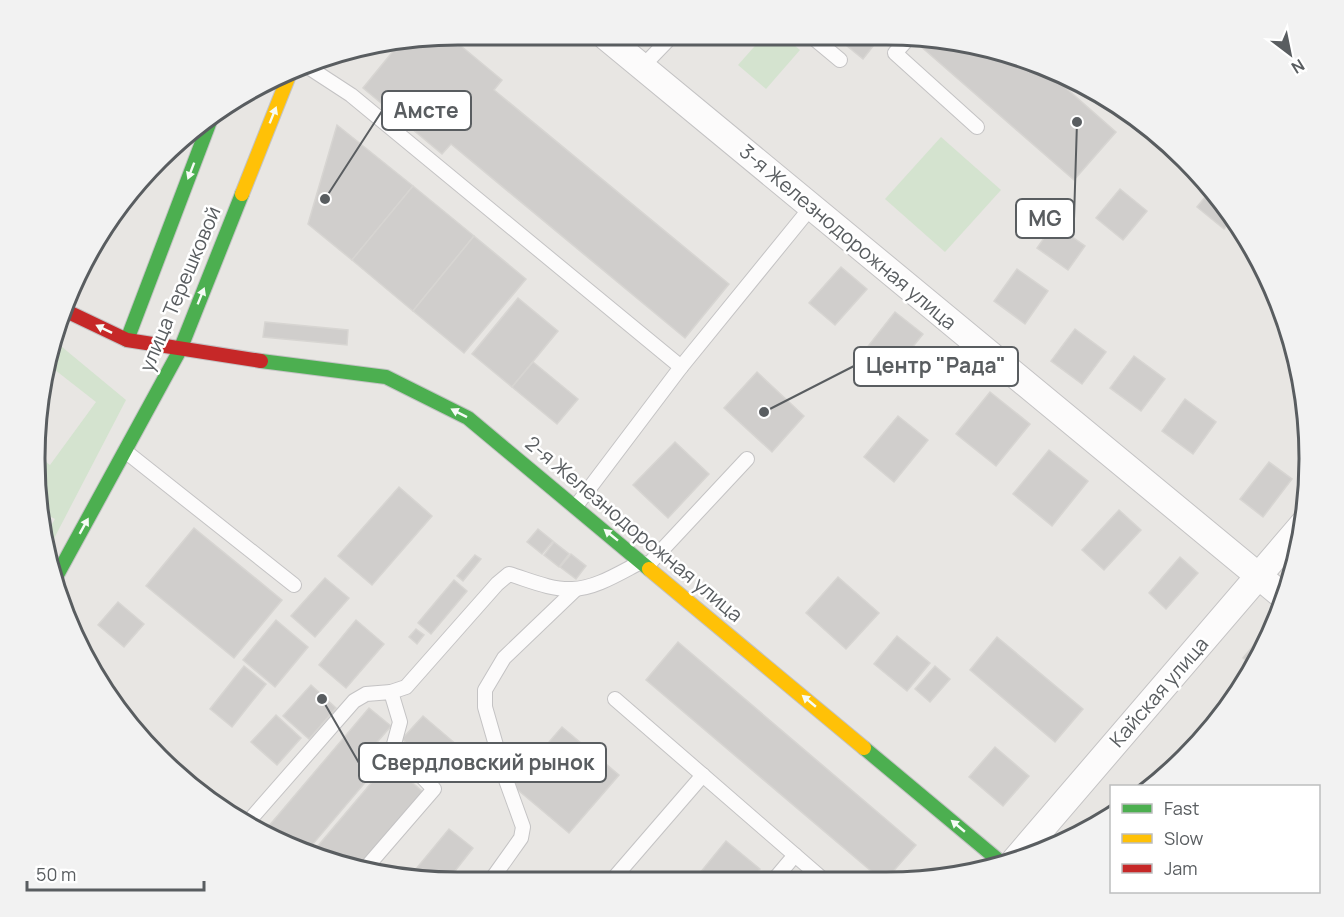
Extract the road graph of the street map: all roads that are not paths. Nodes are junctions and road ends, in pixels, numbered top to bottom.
1 (616, 45) edge
2 (663, 45) edge
3 (822, 45) edge
4 (902, 46) edge
5 (840, 60) dead end
6 (642, 67) junction
7 (314, 71) edge
8 (286, 83) edge
9 (977, 127) dead end
10 (207, 130) edge
11 (812, 206) junction
12 (71, 313) edge
13 (127, 340) junction
14 (180, 350) junction
15 (681, 367) junction
16 (125, 451) junction
17 (747, 459) dead end
18 (576, 506) junction
19 (1291, 538) edge
20 (646, 563) junction
21 (60, 569) edge
22 (1259, 576) junction
23 (294, 585) dead end
24 (575, 590) junction
25 (1277, 591) edge
26 (391, 692) junction
27 (615, 699) dead end
28 (703, 774) junction
29 (252, 817) edge
30 (1026, 847) edge
31 (795, 855) junction
32 (995, 857) edge
33 (371, 862) edge
34 (497, 872) edge
35 (619, 872) edge
36 (781, 872) edge
37 (815, 872) edge

1 - 6 street, 3-я Железнодорожная улица
2 - 6 lane
3 - 5 lane
4 - 9 lane
6 - 11 street, 3-я Железнодорожная улица
7 - 15 lane
14 -> 8 main road, улица Терешковой
10 -> 13 main road, улица Терешковой
11 - 15 lane
11 - 22 street, 3-я Железнодорожная улица
13 -> 12 main road, 2-я Железнодорожная улица
13 - 14 main road, 2-я Железнодорожная улица
14 - 16 main road, улица Терешковой
18 -> 14 main road, 2-я Железнодорожная улица
15 - 18 lane
21 -> 16 main road, улица Терешковой
16 - 23 lane
17 - 20 lane
20 -> 18 main road, 2-я Железнодорожная улица
19 - 22 street, Кайская улица
20 - 24 lane
32 -> 20 main road, 2-я Железнодорожная улица
22 - 25 street, 3-я Железнодорожная улица
22 - 30 street, Кайская улица
24 - 26 lane
24 - 34 lane
26 - 29 lane
26 - 33 lane
27 - 28 lane
28 - 31 lane
28 - 35 lane
31 - 36 lane
31 - 37 lane

